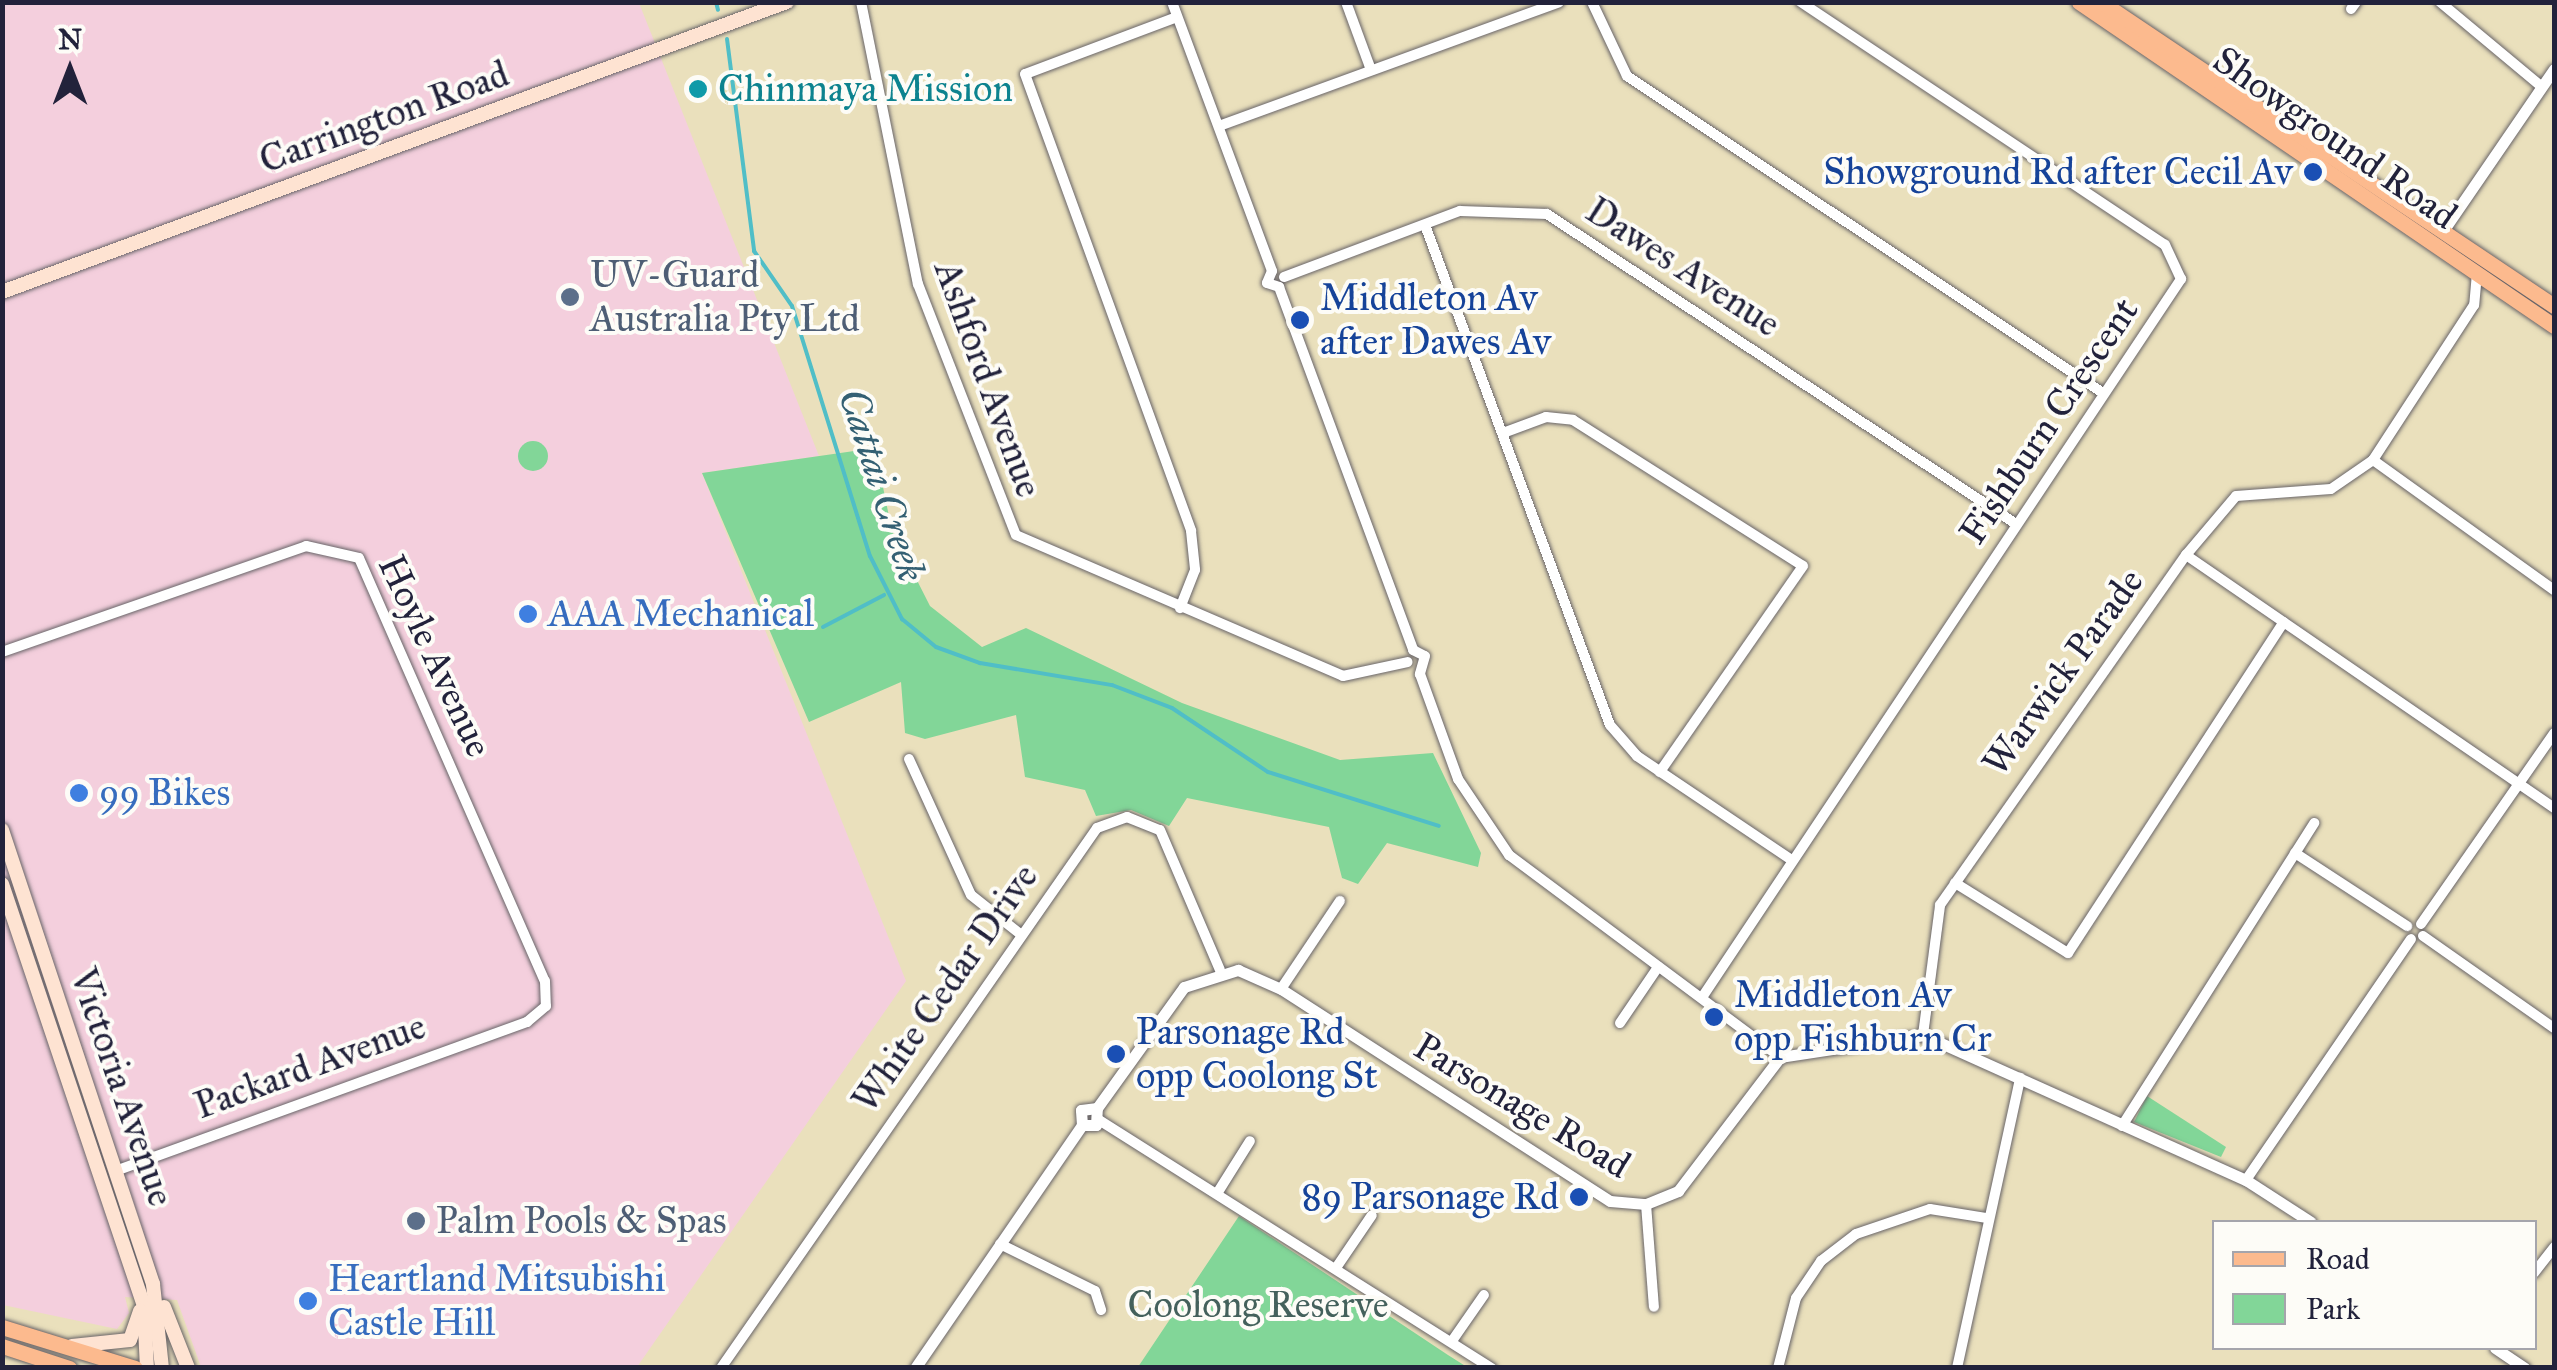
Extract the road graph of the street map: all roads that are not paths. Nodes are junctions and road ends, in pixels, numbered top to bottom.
1 (1172, 2) edge
2 (1346, 2) edge
3 (1558, 2) edge
4 (1592, 2) edge
5 (1800, 2) edge
6 (2079, 2) edge
7 (2101, 2) edge
8 (2440, 2) edge
9 (779, 4) edge
10 (861, 6) edge
11 (1177, 17) junction
12 (2554, 69) edge
13 (1370, 70) junction
14 (2542, 88) junction
15 (1219, 126) junction
16 (1425, 225) junction
17 (2438, 238) junction
18 (2476, 273) junction
19 (1282, 282) junction
20 (2, 292) edge
21 (2512, 297) junction
22 (2474, 306) junction
23 (2554, 306) edge
24 (2554, 326) edge
25 (2102, 392) junction
26 (1502, 433) junction
27 (2374, 460) junction
28 (2016, 524) junction
29 (2186, 555) junction
30 (2554, 590) edge
31 (1180, 608) junction
32 (2284, 622) junction
33 (2, 652) edge
34 (1414, 665) junction
35 (2554, 733) edge
36 (910, 759) dead end
37 (1660, 772) junction
38 (2518, 781) junction
39 (2554, 808) edge
40 (2314, 823) dead end
41 (2, 830) edge
42 (2296, 854) junction
43 (1792, 860) junction
44 (1955, 883) junction
45 (2, 884) edge
46 (1340, 901) dead end
47 (1019, 933) junction
48 (2418, 933) junction
49 (2068, 953) junction
50 (1658, 967) junction
51 (2066, 967) dead end
52 (40, 968) junction
53 (1220, 970) junction
54 (1282, 989) junction
55 (1703, 996) junction
56 (540, 1016) joint
57 (1620, 1023) dead end
58 (2554, 1028) edge
59 (1923, 1035) junction
60 (77, 1052) junction
61 (1780, 1057) junction
62 (62, 1058) junction
63 (2020, 1078) junction
64 (1098, 1114) junction
65 (1082, 1125) junction
66 (2122, 1126) junction
67 (1250, 1141) dead end
68 (118, 1170) junction
69 (101, 1176) junction
70 (2246, 1180) junction
71 (1218, 1192) junction
72 (1646, 1204) junction
73 (1372, 1215) dead end
74 (1988, 1218) junction
75 (2308, 1220) edge
76 (1000, 1244) junction
77 (2554, 1247) edge
78 (1338, 1265) junction
79 (2537, 1269) edge
80 (153, 1284) junction
81 (140, 1296) junction
82 (1484, 1296) dead end
83 (1654, 1307) dead end
84 (1101, 1310) dead end
85 (2, 1327) edge
86 (1452, 1341) junction
87 (2, 1346) edge
88 (72, 1346) junction
89 (2498, 1350) edge
90 (68, 1368) edge
91 (135, 1368) edge
92 (146, 1368) edge
93 (162, 1368) edge
94 (188, 1368) edge
95 (721, 1368) edge
96 (916, 1368) edge
97 (1492, 1368) edge
98 (1778, 1368) edge
99 (1958, 1368) edge
100 (2524, 1368) edge

1 - 11 street
2 - 13 street
3 - 13 street
4 - 25 street
5 - 25 street, Fishburn Crescent
6 - 17 main road, Showground Road
7 - 17 main road, Showground Road
8 - 14 street
9 - 20 main road, Carrington Road
10 - 31 street, Ashford Avenue
11 - 15 street
11 - 31 street
12 - 14 street
13 - 15 street
14 - 17 street
15 - 19 street
16 - 19 street, Dawes Avenue
16 - 26 street
16 - 28 street, Dawes Avenue
17 - 18 main road, Showground Road
17 - 23 main road, Showground Road
18 - 21 main road, Showground Road
18 - 22 street
19 - 34 street
21 - 22 street
21 - 24 main road, Showground Road
22 - 27 street
25 - 28 street, Fishburn Crescent
26 - 37 street
26 - 37 street
27 - 29 street, Warwick Parade
27 - 30 street
28 - 43 street, Fishburn Crescent
29 - 32 street
29 - 44 street, Warwick Parade
31 - 34 street, Ashford Avenue
32 - 38 street
32 - 49 street
33 - 56 street, Hoyle Avenue
34 - 50 street
35 - 38 street
36 - 47 street
37 - 43 street
38 - 39 street
38 - 48 street
40 - 42 street
41 - 52 main road, Victoria Avenue
42 - 48 street
42 - 66 street
43 - 55 street, Fishburn Crescent
44 - 49 street
44 - 59 street, Warwick Parade
45 - 52 main road, Victoria Avenue
46 - 54 street
47 - 53 street, White Cedar Drive
47 - 95 street, White Cedar Drive
48 - 58 street
48 - 70 street
49 - 51 street
50 - 55 street
50 - 57 street
52 - 60 main road, Victoria Avenue
52 - 62 main road, Victoria Avenue
53 - 54 street, Parsonage Road
53 - 64 street
54 - 72 street, Parsonage Road
55 - 61 street
56 - 68 street, Packard Avenue
59 - 61 street
59 - 63 street
60 - 62 main road
60 - 68 main road, Victoria Avenue
61 - 72 street, Parsonage Road
62 - 69 main road, Victoria Avenue
63 - 66 street
63 - 74 street
64 - 65 street
64 - 65 street
64 - 71 street
65 - 76 street
66 - 70 street
67 - 71 street
68 - 69 main road, Packard Avenue
68 - 80 main road, Victoria Avenue
69 - 81 main road, Victoria Avenue
70 - 75 street
71 - 78 street
72 - 83 street
73 - 78 street
74 - 98 street
74 - 99 street
76 - 84 street
76 - 96 street
77 - 79 street
78 - 86 street
80 - 93 main road, Victoria Avenue
80 - 94 main road
81 - 88 main road
81 - 92 main road, Victoria Avenue
82 - 86 street
85 - 88 main road
86 - 97 street
87 - 90 main road
88 - 91 main road
89 - 100 street

